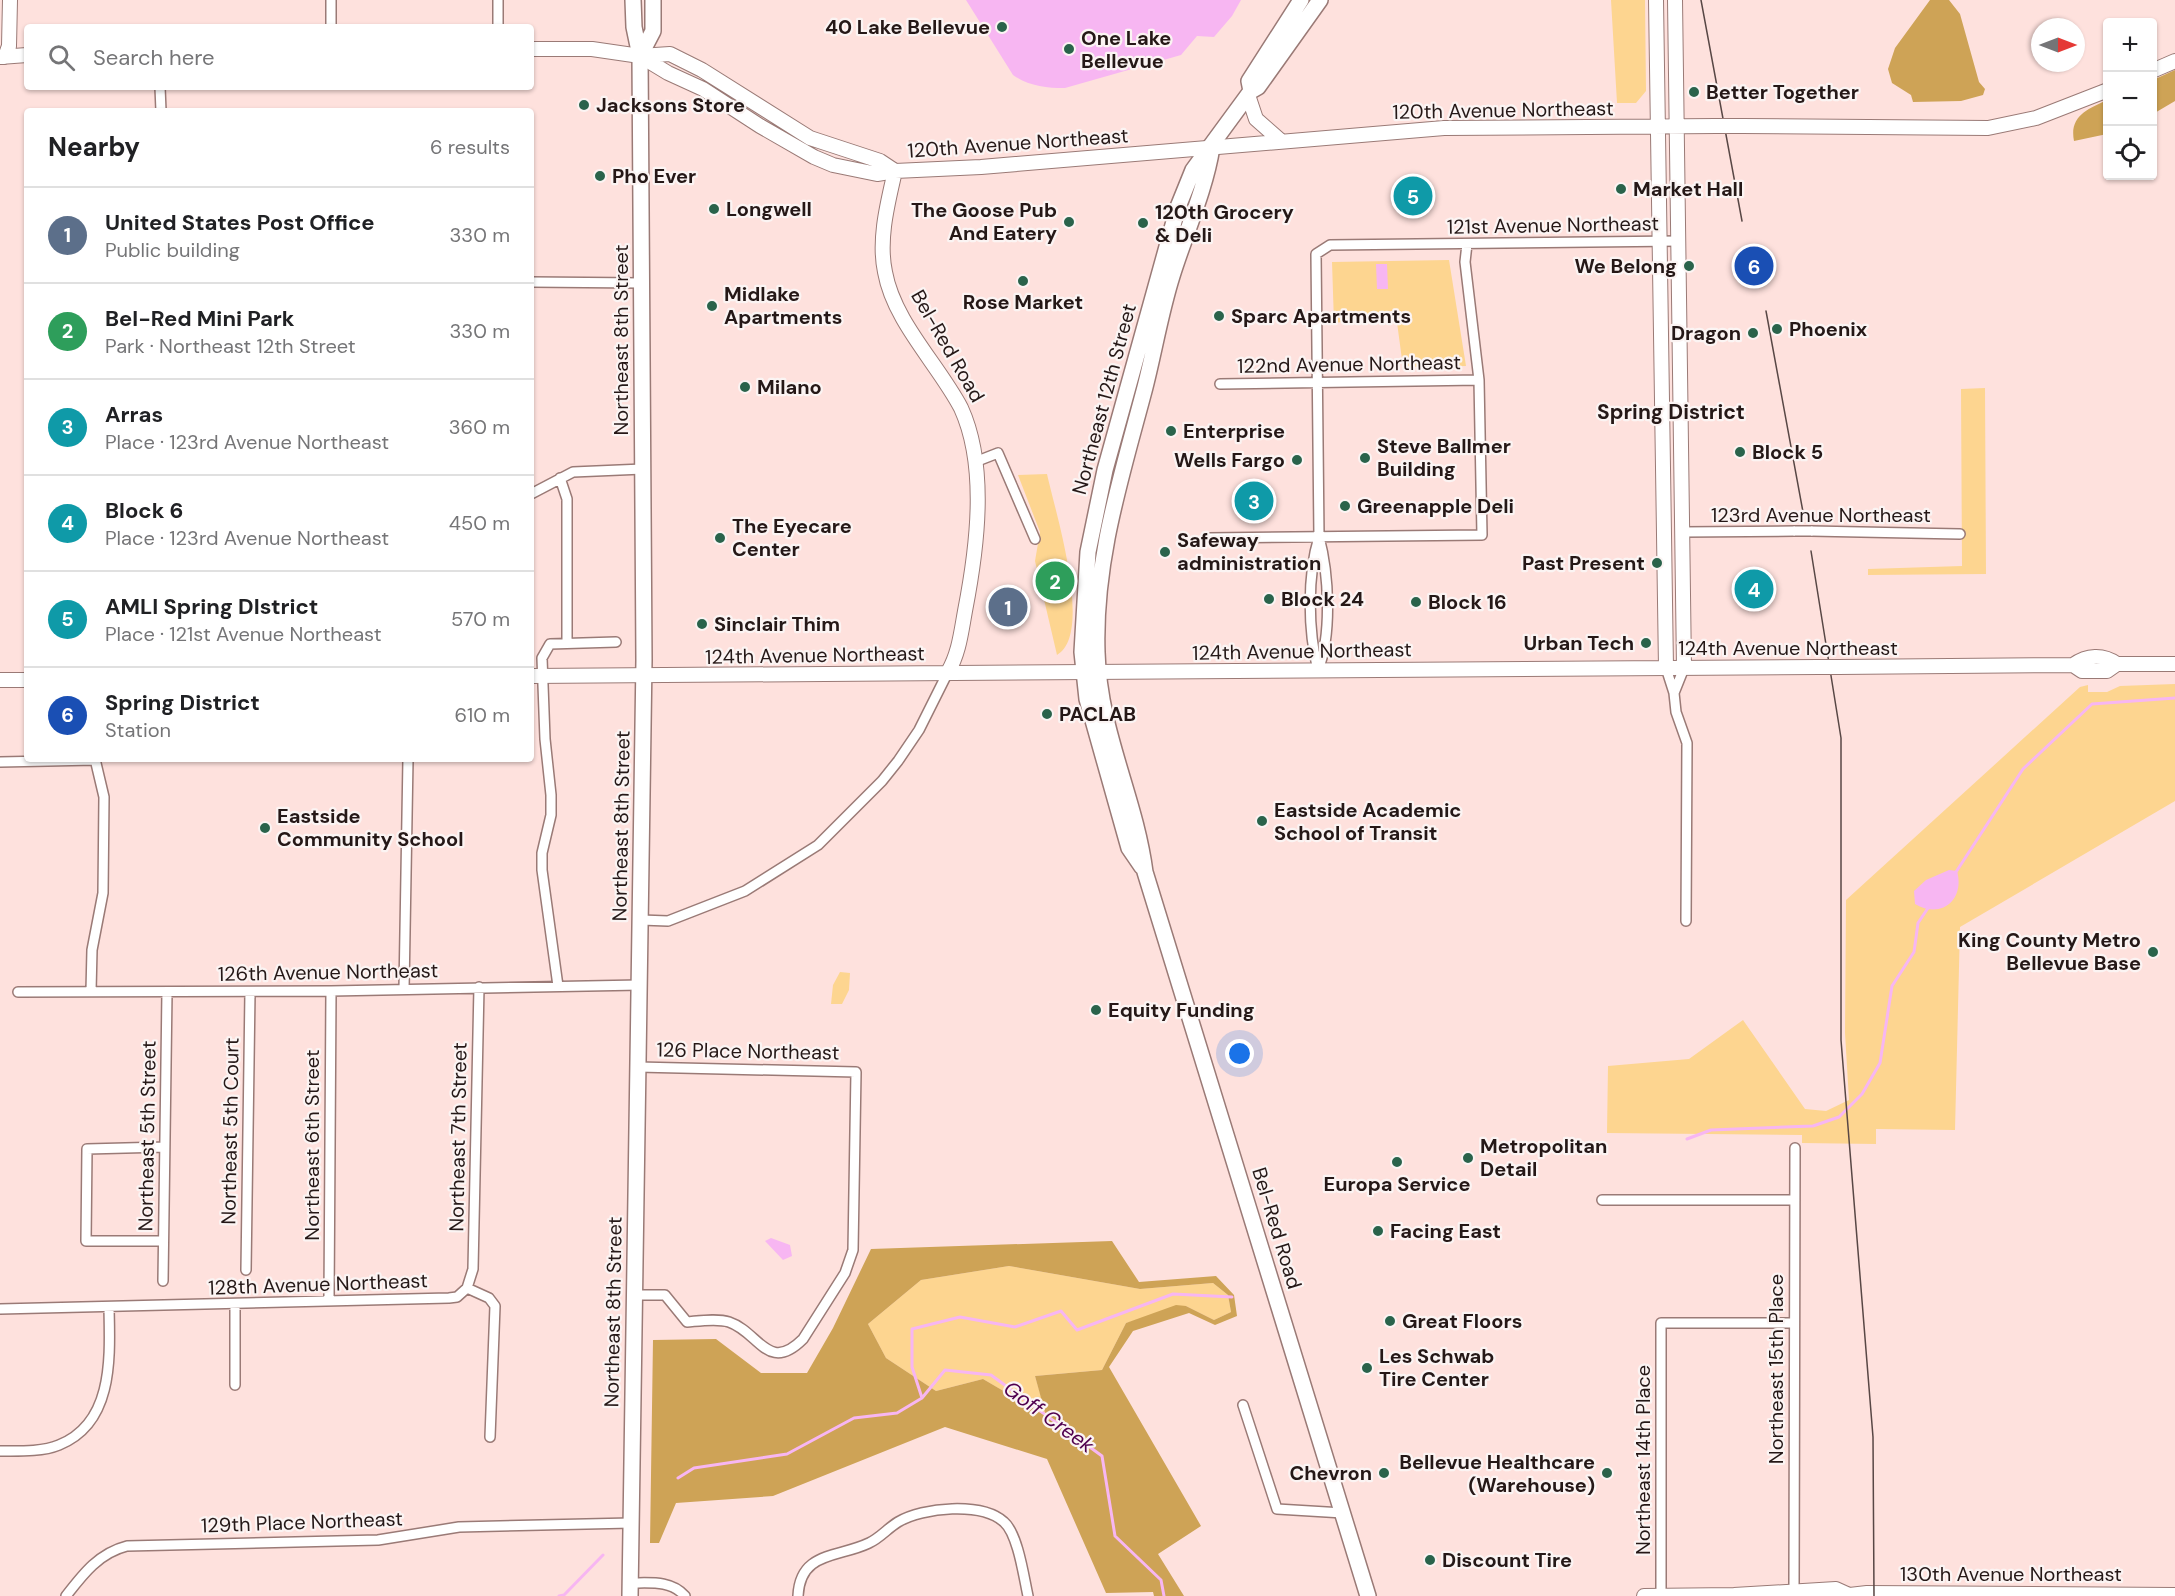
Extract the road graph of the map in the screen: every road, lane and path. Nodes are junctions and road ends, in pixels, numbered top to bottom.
1 (10, 0) edge
2 (331, 0) edge
3 (498, 0) edge
4 (633, 0) edge
5 (653, 0) edge
6 (1301, 0) edge
7 (1320, 0) edge
8 (1656, 0) edge
9 (1675, 0) edge
10 (332, 24) edge
11 (498, 24) edge
12 (534, 49) edge
13 (2, 54) edge
14 (24, 55) edge
15 (640, 56) junction
16 (2175, 61) edge
17 (2157, 69) edge
18 (160, 90) edge
19 (2103, 92) edge
20 (1249, 93) junction
21 (161, 108) edge
22 (1678, 126) junction
23 (1658, 127) junction
24 (1281, 141) junction
25 (1212, 147) junction
26 (895, 171) junction
27 (1659, 241) junction
28 (1679, 241) junction
29 (1467, 244) junction
30 (534, 282) edge
31 (641, 283) junction
32 (1479, 380) junction
33 (1318, 382) junction
34 (1220, 384) dead end
35 (975, 462) junction
36 (643, 469) junction
37 (560, 478) junction
38 (534, 492) edge
39 (1683, 532) junction
40 (1960, 534) dead end
41 (1319, 537) junction
42 (1209, 538) dead end
43 (1035, 539) dead end
44 (1090, 602) junction
45 (616, 642) dead end
46 (567, 643) junction
47 (2175, 664) edge
48 (1666, 668) junction
49 (1684, 668) junction
50 (1318, 670) junction
51 (948, 672) junction
52 (1091, 673) junction
53 (537, 676) edge
54 (644, 677) junction
55 (0, 680) edge
56 (24, 680) edge
57 (1674, 693) junction
58 (24, 761) edge
59 (0, 762) edge
60 (95, 762) edge
61 (408, 762) edge
62 (641, 920) junction
63 (1686, 921) dead end
64 (640, 985) junction
65 (558, 986) junction
66 (479, 987) junction
67 (404, 989) junction
68 (91, 991) junction
69 (331, 991) junction
70 (18, 992) dead end
71 (167, 992) junction
72 (250, 992) junction
73 (638, 1067) junction
74 (164, 1148) junction
75 (1796, 1148) dead end
76 (1602, 1200) dead end
77 (1795, 1200) junction
78 (163, 1242) junction
79 (246, 1270) dead end
80 (163, 1281) dead end
81 (467, 1288) junction
82 (634, 1295) junction
83 (329, 1300) junction
84 (236, 1304) junction
85 (110, 1308) junction
86 (0, 1309) edge
87 (1794, 1323) junction
88 (235, 1385) dead end
89 (1243, 1405) dead end
90 (490, 1437) dead end
91 (0, 1451) edge
92 (1343, 1513) junction
93 (631, 1523) junction
94 (630, 1589) edge
95 (1794, 1591) junction
96 (1734, 1595) edge
97 (1849, 1595) edge
98 (1887, 1595) edge
99 (2175, 1595) edge
100 (66, 1596) edge
101 (685, 1596) edge
102 (798, 1596) edge
103 (1028, 1596) edge
104 (1368, 1596) edge
105 (1644, 1596) edge
106 (1660, 1596) edge
107 (1742, 1596) edge

1 - 13 street
2 - 10 street
3 - 11 street
4 - 15 main road, Northeast 8th Street
5 - 15 main road, Northeast 8th Street
6 - 20 main road, Northeast 12th Street
7 - 20 main road, Northeast 12th Street
8 - 23 street
9 - 22 street
12 - 15 street, 120th Avenue Northeast
13 - 14 street
15 - 26 street, 120th Avenue Northeast
15 - 31 main road, Northeast 8th Street
16 - 17 street
18 - 21 street
19 - 22 street, 120th Avenue Northeast, bridge
20 - 24 street
20 - 25 main road, Northeast 12th Street
22 - 23 street, 120th Avenue Northeast
22 - 28 street
23 - 24 street, 120th Avenue Northeast
23 - 27 street
24 - 25 street, 120th Avenue Northeast
25 - 26 street, 120th Avenue Northeast
25 - 44 main road, Northeast 12th Street
25 - 44 main road, Northeast 12th Street
26 - 35 street, Bel-Red Road
27 - 28 street, 121st Avenue Northeast
27 - 29 street, 121st Avenue Northeast
27 - 48 street
28 - 39 street
29 - 32 street
29 - 33 street, 121st Avenue Northeast
30 - 31 street
31 - 36 main road, Northeast 8th Street
32 - 33 street, 122nd Avenue Northeast
32 - 41 street
33 - 34 street, 122nd Avenue Northeast
33 - 41 street
35 - 43 street
35 - 51 street, Bel-Red Road
36 - 37 street
36 - 54 main road, Northeast 8th Street
37 - 38 street
37 - 46 street
39 - 40 street, 123rd Avenue Northeast, bridge
39 - 49 street
41 - 42 street
41 - 50 street
41 - 50 street
44 - 52 main road, Northeast 12th Street
45 - 46 street
46 - 53 street
47 - 49 street, 124th Avenue Northeast, bridge
48 - 49 street, 124th Avenue Northeast
48 - 50 street, 124th Avenue Northeast
48 - 57 street
49 - 57 street
50 - 52 street, 124th Avenue Northeast
51 - 52 street, 124th Avenue Northeast
51 - 54 street, 124th Avenue Northeast
51 - 62 street
52 - 92 main road, Bel-Red Road
53 - 54 street, 124th Avenue Northeast
53 - 65 street
54 - 62 main road, Northeast 8th Street
55 - 56 street
57 - 63 street
58 - 59 street
60 - 68 street
61 - 67 street
62 - 64 main road, Northeast 8th Street
64 - 65 street, 126th Avenue Northeast
64 - 73 main road, Northeast 8th Street
65 - 66 street, 126th Avenue Northeast
66 - 67 street, 126th Avenue Northeast
66 - 81 street, Northeast 7th Street
67 - 69 street, 126th Avenue Northeast
68 - 70 street, 126th Avenue Northeast
68 - 71 street, 126th Avenue Northeast
69 - 72 street, 126th Avenue Northeast
69 - 83 street, Northeast 6th Street
71 - 72 street, 126th Avenue Northeast
71 - 74 street, Northeast 5th Street
72 - 79 street, Northeast 5th Court
73 - 82 main road, Northeast 8th Street
73 - 82 street, 126 Place Northeast
74 - 78 street, Northeast 5th Street
74 - 78 street
75 - 77 street, Northeast 15th Place
76 - 77 street
77 - 87 street, Northeast 15th Place
78 - 80 street, Northeast 5th Street
81 - 83 street, 128th Avenue Northeast
81 - 90 street
82 - 93 main road, Northeast 8th Street
83 - 84 street, 128th Avenue Northeast
84 - 85 street, 128th Avenue Northeast
84 - 88 street
85 - 86 street, 128th Avenue Northeast
85 - 91 street
87 - 95 street, Northeast 15th Place
87 - 106 street, Northeast 14th Place
89 - 92 street
92 - 104 main road, Bel-Red Road
93 - 94 main road, Northeast 8th Street
93 - 100 street, 129th Place Northeast
94 - 101 street
95 - 96 street, 130th Avenue Northeast
95 - 97 street, 130th Avenue Northeast
96 - 106 street, 130th Avenue Northeast
96 - 107 street, 130th Avenue Northeast
97 - 98 street, 130th Avenue Northeast
98 - 99 street, 130th Avenue Northeast
102 - 103 street
105 - 106 street, 130th Avenue Northeast

